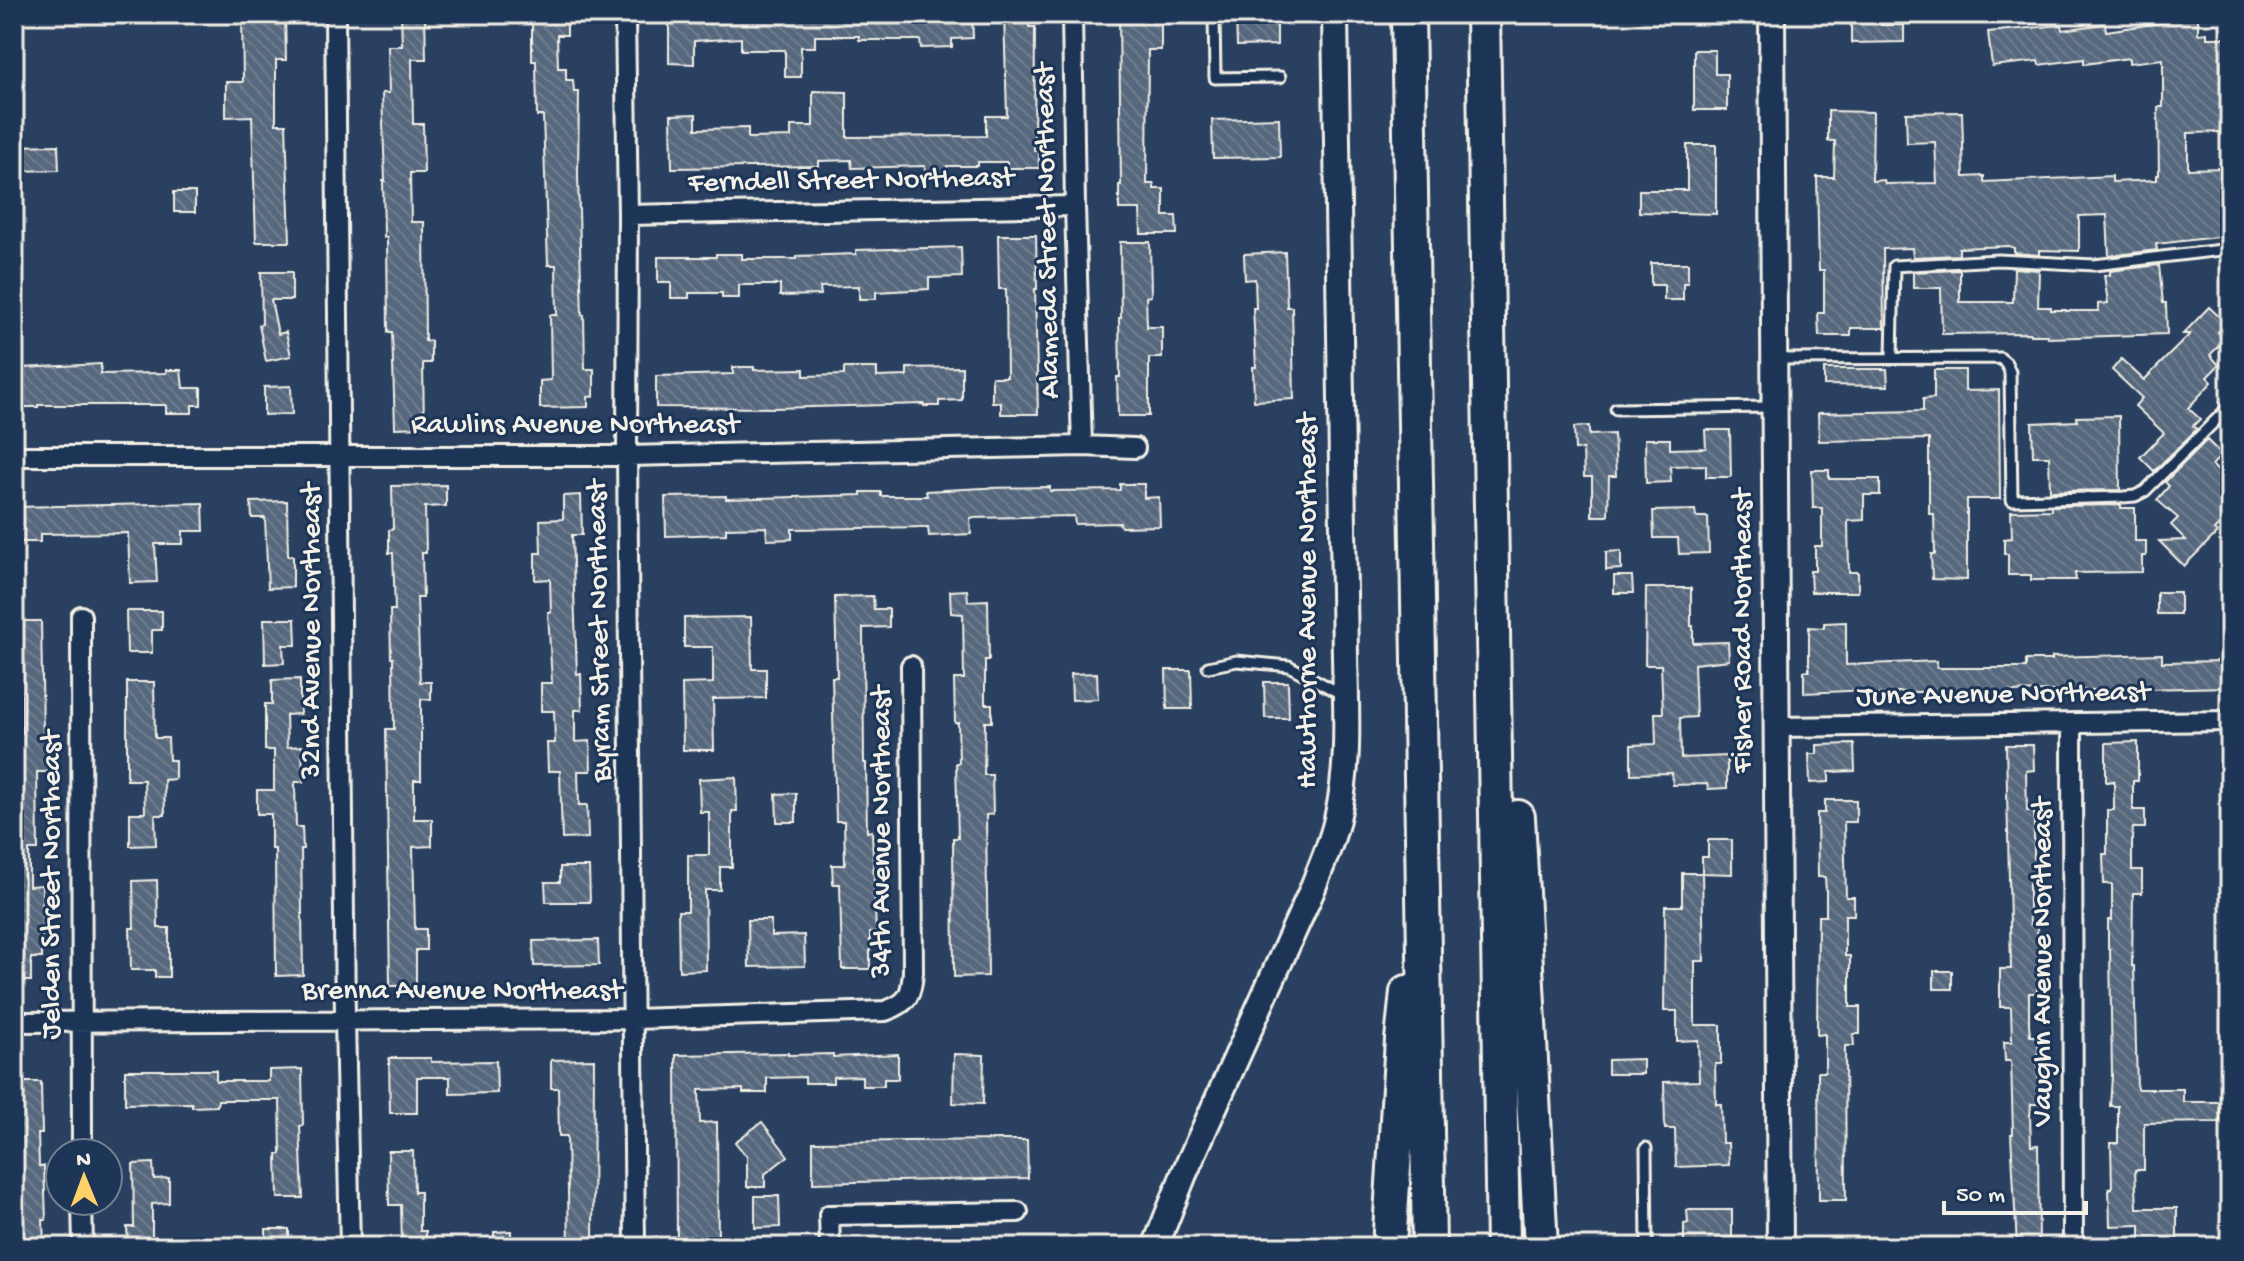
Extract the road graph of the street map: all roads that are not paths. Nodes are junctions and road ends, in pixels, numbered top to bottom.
1 (335, 14) edge
2 (625, 14) edge
3 (1072, 14) edge
4 (1214, 14) edge
5 (1335, 14) edge
6 (1408, 14) edge
7 (1483, 14) edge
8 (1772, 14) edge
9 (1280, 77) dead end
10 (1075, 206) junction
11 (628, 215) junction
12 (2230, 249) edge
13 (1892, 358) junction
14 (1774, 359) junction
15 (2230, 403) edge
16 (1774, 407) junction
17 (1616, 409) dead end
18 (1082, 446) junction
19 (1135, 448) dead end
20 (340, 455) junction
21 (14, 456) edge
22 (627, 456) junction
23 (1492, 515) junction
24 (81, 616) dead end
25 (911, 666) dead end
26 (1208, 667) dead end
27 (1346, 697) junction
28 (2230, 721) edge
29 (2072, 724) junction
30 (1777, 727) junction
31 (1422, 857) junction
32 (907, 999) joint
33 (634, 1019) junction
34 (345, 1020) junction
35 (14, 1022) edge
36 (81, 1022) junction
37 (82, 1137) edge
38 (1646, 1148) dead end
39 (1018, 1212) dead end
40 (82, 1217) edge
41 (1541, 1242) edge
42 (1389, 1243) edge
43 (1503, 1243) edge
44 (1429, 1244) edge
45 (83, 1247) edge
46 (350, 1247) edge
47 (635, 1247) edge
48 (830, 1247) edge
49 (1155, 1247) edge
50 (1647, 1247) edge
51 (1780, 1247) edge
52 (2073, 1247) edge

1 - 20 street, 32nd Avenue Northeast
2 - 11 street, Byram Street Northeast
3 - 10 street, Alameda Street Northeast
4 - 9 lane
5 - 27 main road, Hawthorne Avenue Northeast
6 - 31 highway
7 - 23 highway
8 - 14 main road, Fisher Road Northeast
10 - 11 street, Ferndell Street Northeast
10 - 18 street, Alameda Street Northeast
11 - 22 street, Byram Street Northeast
12 - 13 lane
13 - 14 lane
13 - 15 lane
14 - 16 main road, Fisher Road Northeast
16 - 17 lane
16 - 30 main road, Fisher Road Northeast
18 - 19 street, Rawlins Avenue Northeast
18 - 22 street, Rawlins Avenue Northeast
20 - 21 street, Rawlins Avenue Northeast
20 - 22 street, Rawlins Avenue Northeast
20 - 34 street, 32nd Avenue Northeast
22 - 33 street, Byram Street Northeast
23 - 41 highway
23 - 43 highway
24 - 36 street, Jelden Street Northeast
25 - 32 street, 34th Avenue Northeast
26 - 27 lane
27 - 49 main road, Hawthorne Avenue Northeast
28 - 29 street, June Avenue Northeast
29 - 30 street, June Avenue Northeast
29 - 52 street, Vaughn Avenue Northeast
30 - 51 main road, Fisher Road Northeast
31 - 42 highway
31 - 44 highway
32 - 33 street, Brenna Avenue Northeast
33 - 34 street, Brenna Avenue Northeast
33 - 47 street, Byram Street Northeast
34 - 36 street, Brenna Avenue Northeast
34 - 46 street, 32nd Avenue Northeast
35 - 36 street, Brenna Avenue Northeast
36 - 37 street, Jelden Street Northeast
38 - 50 lane
39 - 48 street
40 - 45 street

